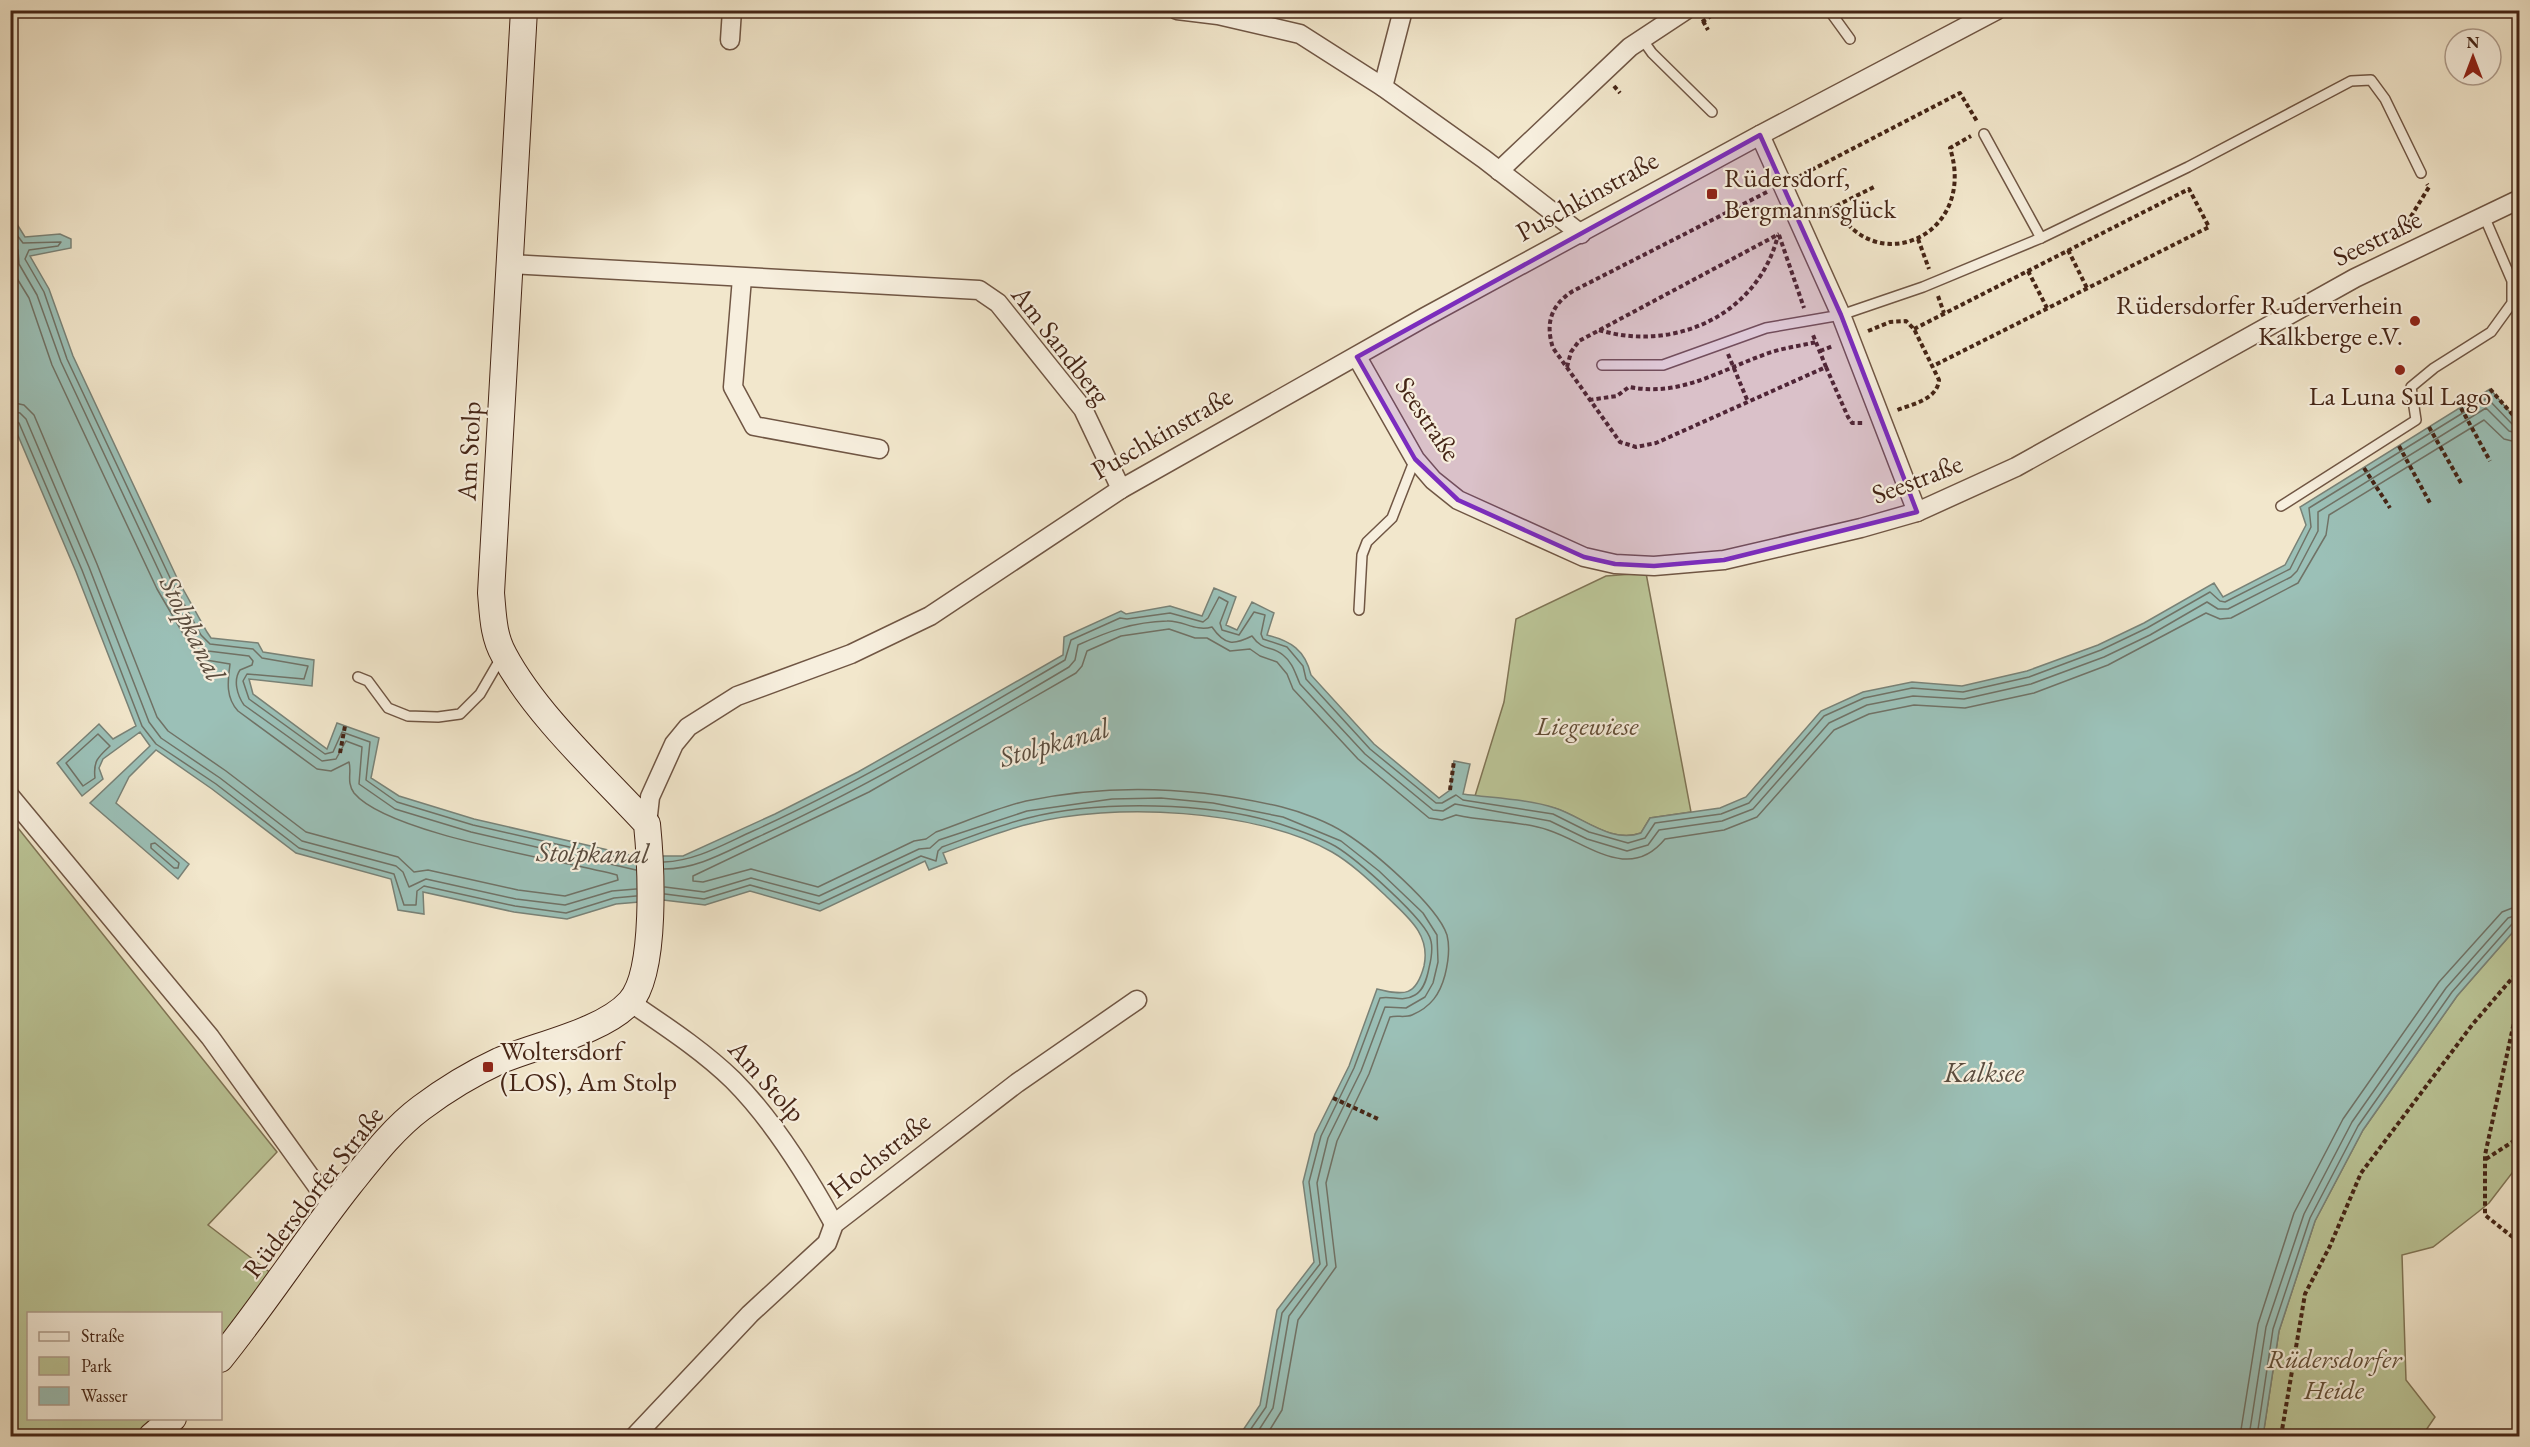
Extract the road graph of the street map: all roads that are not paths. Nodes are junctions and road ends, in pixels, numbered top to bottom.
1 (524, 10) edge
2 (732, 10) edge
3 (1177, 10) edge
4 (1402, 10) edge
5 (1686, 10) edge
6 (1829, 10) edge
7 (1997, 10) edge
8 (1219, 13) edge
9 (1665, 16) edge
10 (1642, 39) junction
11 (1850, 39) dead end
12 (730, 40) dead end
13 (1383, 87) junction
14 (1712, 112) dead end
15 (1984, 134) road end
16 (1760, 135) junction
17 (1499, 171) junction
18 (2421, 173) dead end
19 (2520, 199) edge
20 (2484, 216) junction
21 (1581, 234) junction
22 (2042, 238) junction
23 (510, 264) junction
24 (742, 278) junction
25 (1841, 315) junction
26 (1357, 357) junction
27 (1602, 365) dead end
28 (879, 449) dead end
29 (1415, 459) junction
30 (1121, 489) junction
31 (2281, 506) dead end
32 (1917, 512) junction
33 (1359, 610) dead end
34 (503, 654) junction
35 (358, 677) dead end
36 (10, 796) edge
37 (648, 832) junction
38 (1137, 1000) dead end
39 (630, 1002) junction
40 (332, 1207) junction
41 (834, 1224) junction
42 (222, 1356) edge
43 (172, 1420) edge
44 (152, 1437) edge
45 (635, 1437) edge

1 - 23 main road, Am Stolp
2 - 12 street
3 - 8 street
4 - 13 street
5 - 9 street
6 - 11 lane
7 - 16 street, Puschkinstraße
8 - 13 street
9 - 10 street
10 - 14 lane
10 - 17 street
13 - 17 street
15 - 22 lane
16 - 21 street, Puschkinstraße
16 - 25 street
17 - 21 street
18 - 22 lane
19 - 20 street, Seestraße
20 - 31 lane
20 - 32 street, Seestraße
21 - 26 street, Puschkinstraße
22 - 25 lane
23 - 24 street, Am Sandberg
23 - 34 main road, Am Stolp
24 - 28 street
24 - 30 street, Am Sandberg
25 - 27 lane
25 - 32 street
26 - 29 street, Seestraße
26 - 30 street, Puschkinstraße
29 - 32 street, Seestraße
29 - 33 lane
30 - 37 street, Puschkinstraße
34 - 35 lane
34 - 37 main road, Am Stolp
36 - 40 street
37 - 39 main road
38 - 41 street, Hochstraße
39 - 40 main road, Rüdersdorfer Straße
39 - 41 street, Am Stolp
40 - 42 main road, Rüdersdorfer Straße
41 - 45 street, Hochstraße
43 - 44 main road

